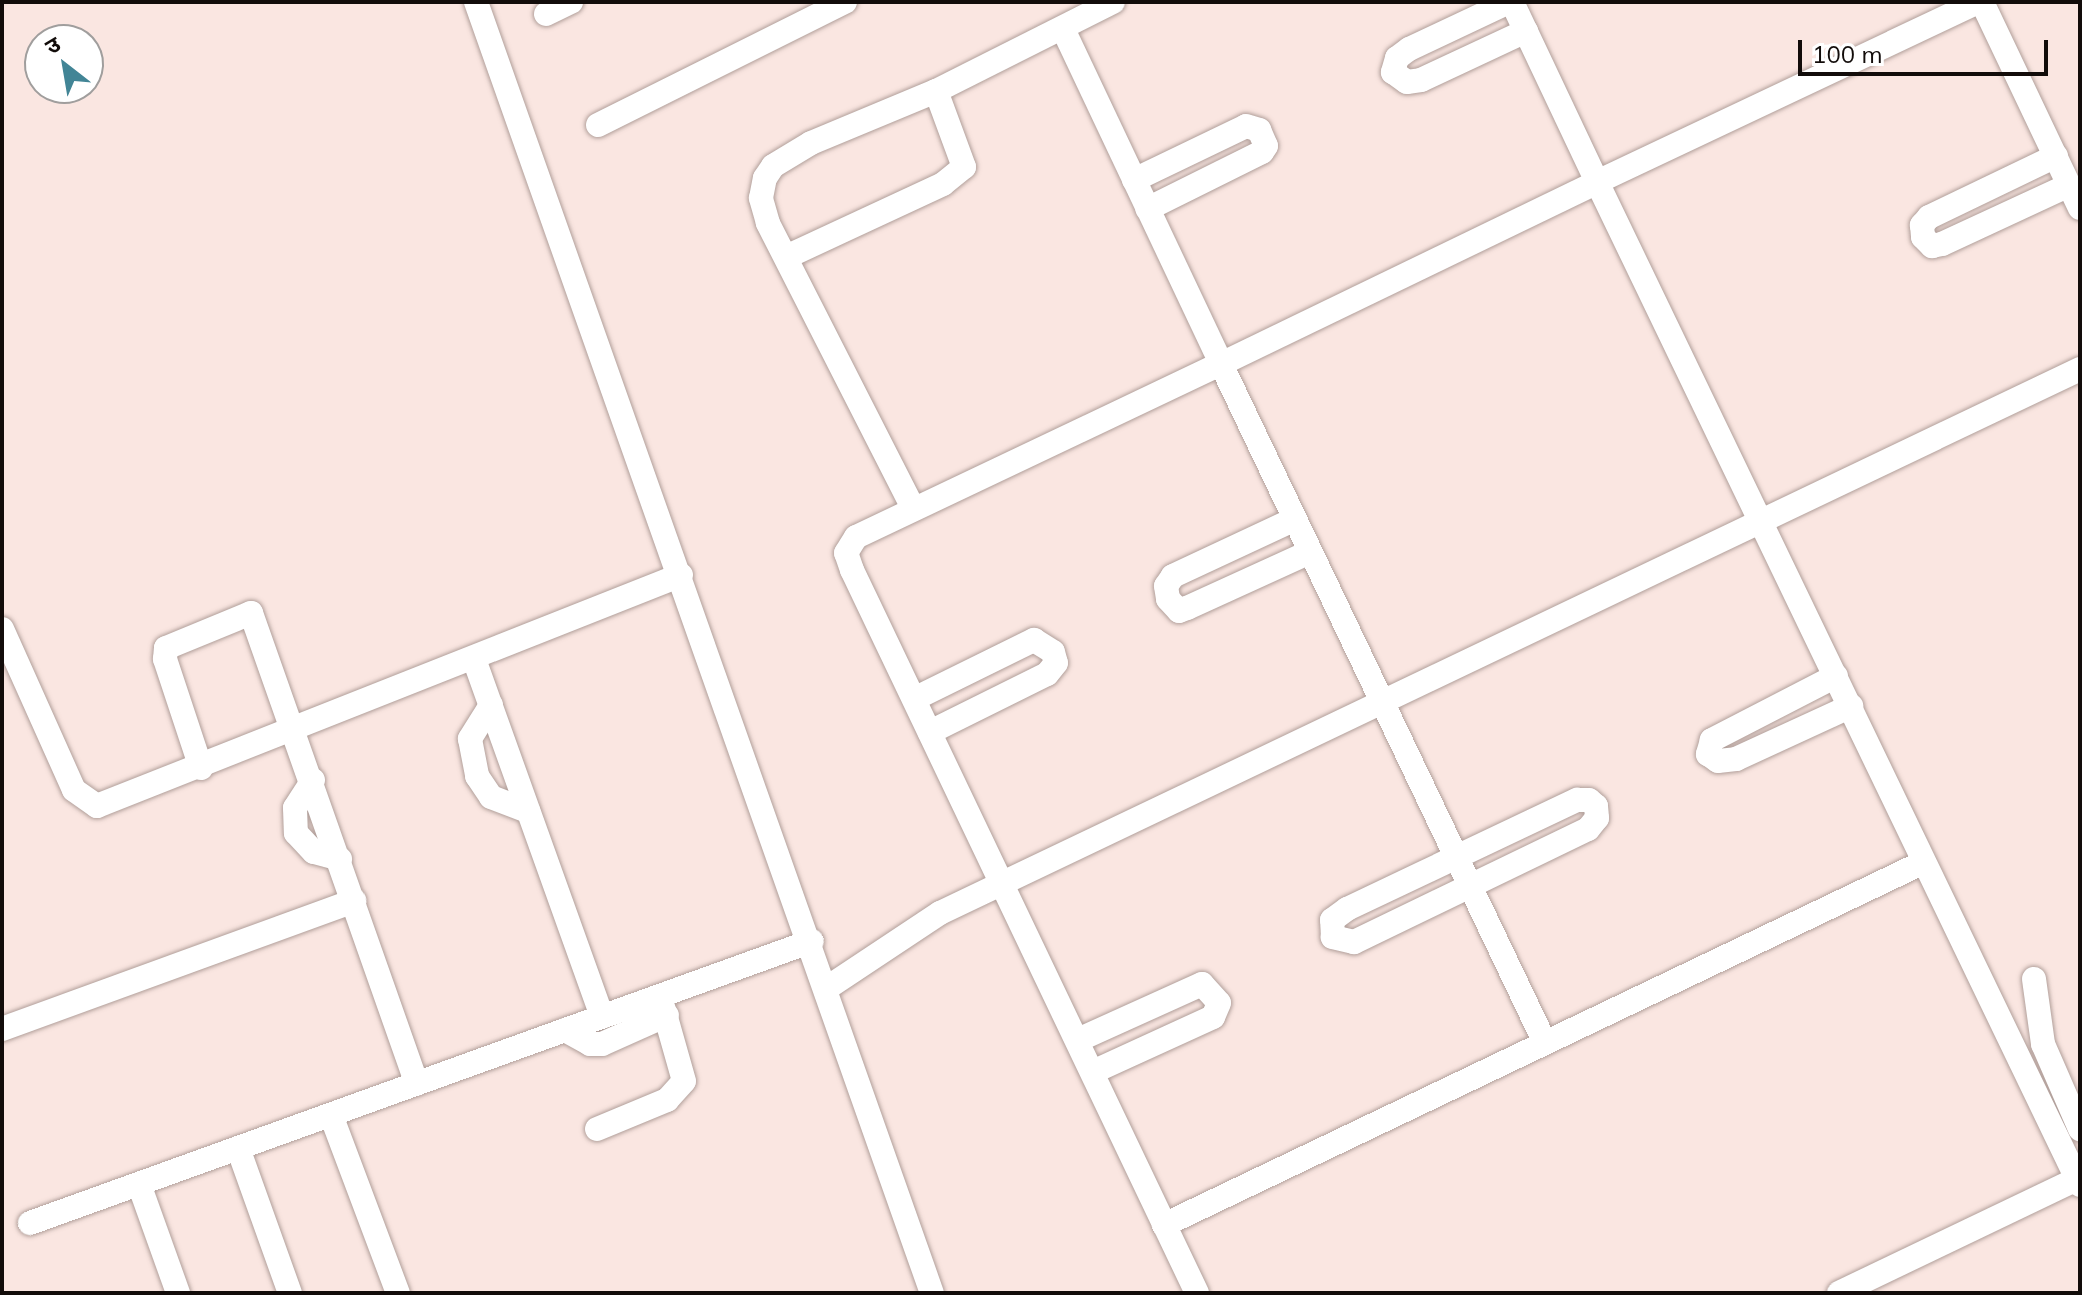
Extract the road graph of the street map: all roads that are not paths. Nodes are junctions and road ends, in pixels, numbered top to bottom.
1 (476, 2) edge
2 (571, 2) edge
3 (845, 2) edge
4 (1113, 2) edge
5 (1511, 2) edge
6 (1980, 2) edge
7 (817, 8) edge
8 (546, 14) dead end
9 (1063, 29) junction
10 (1526, 31) junction
11 (936, 91) junction
12 (598, 125) dead end
13 (2056, 156) junction
14 (1134, 180) junction
15 (1597, 182) junction
16 (2069, 185) junction
17 (2080, 208) edge
18 (1147, 209) junction
19 (786, 257) junction
20 (1221, 364) junction
21 (2080, 369) edge
22 (913, 508) junction
23 (1295, 519) junction
24 (1761, 522) junction
25 (1310, 552) junction
26 (681, 575) junction
27 (2, 629) edge
28 (474, 659) junction
29 (1836, 676) junction
30 (914, 699) junction
31 (1383, 702) junction
32 (491, 705) junction
33 (1851, 706) junction
34 (296, 730) junction
35 (930, 732) junction
36 (201, 768) junction
37 (313, 780) junction
38 (528, 811) junction
39 (340, 859) junction
40 (1456, 859) junction
41 (1924, 862) junction
42 (1003, 883) junction
43 (1469, 887) junction
44 (354, 901) junction
45 (812, 941) junction
46 (2034, 979) dead end
47 (827, 988) junction
48 (663, 1006) junction
49 (602, 1017) junction
50 (2, 1029) edge
51 (565, 1030) junction
52 (1078, 1040) junction
53 (1544, 1041) junction
54 (1093, 1072) junction
55 (417, 1084) junction
56 (331, 1115) junction
57 (597, 1129) dead end
58 (2080, 1129) edge
59 (238, 1148) junction
60 (2079, 1182) edge
61 (139, 1184) junction
62 (30, 1223) dead end
63 (1164, 1225) junction
64 (178, 1293) edge
65 (290, 1293) edge
66 (398, 1293) edge
67 (932, 1293) edge
68 (1197, 1293) edge
69 (1839, 1293) edge

1 - 26 street
2 - 8 street
3 - 7 street
4 - 9 street
5 - 10 street
5 - 10 street
6 - 13 street
6 - 15 street
7 - 12 street
9 - 11 street
9 - 14 street
10 - 15 street
11 - 19 street
11 - 19 street
13 - 16 street
13 - 16 street
14 - 18 street
14 - 18 street
15 - 20 street
15 - 24 street
16 - 17 street
18 - 20 street
19 - 22 street
20 - 22 street
20 - 23 street
21 - 24 street
22 - 30 street
23 - 25 street
23 - 25 street
24 - 29 street
24 - 31 street
25 - 31 street
26 - 28 street
26 - 45 street
27 - 36 street
28 - 32 street
28 - 34 street
29 - 33 street
29 - 33 street
30 - 35 street
30 - 35 street
31 - 40 street
31 - 42 street
32 - 38 street
32 - 38 street
33 - 41 street
34 - 36 street
34 - 36 street
34 - 37 street
35 - 42 street
37 - 39 street
37 - 39 street
38 - 49 street
39 - 44 street
40 - 43 street
40 - 43 street
40 - 43 street
41 - 53 street
41 - 60 street
42 - 47 street
42 - 52 street
43 - 53 street
44 - 50 street
44 - 55 street
45 - 47 street
45 - 48 street
46 - 58 street
47 - 67 street
48 - 49 street
48 - 51 street
48 - 57 street
49 - 51 street
51 - 55 street
52 - 54 street
52 - 54 street
53 - 63 street
54 - 63 street
55 - 56 street
56 - 59 street
56 - 66 street
59 - 61 street
59 - 65 street
60 - 69 street
61 - 62 street
61 - 64 street
63 - 68 street

